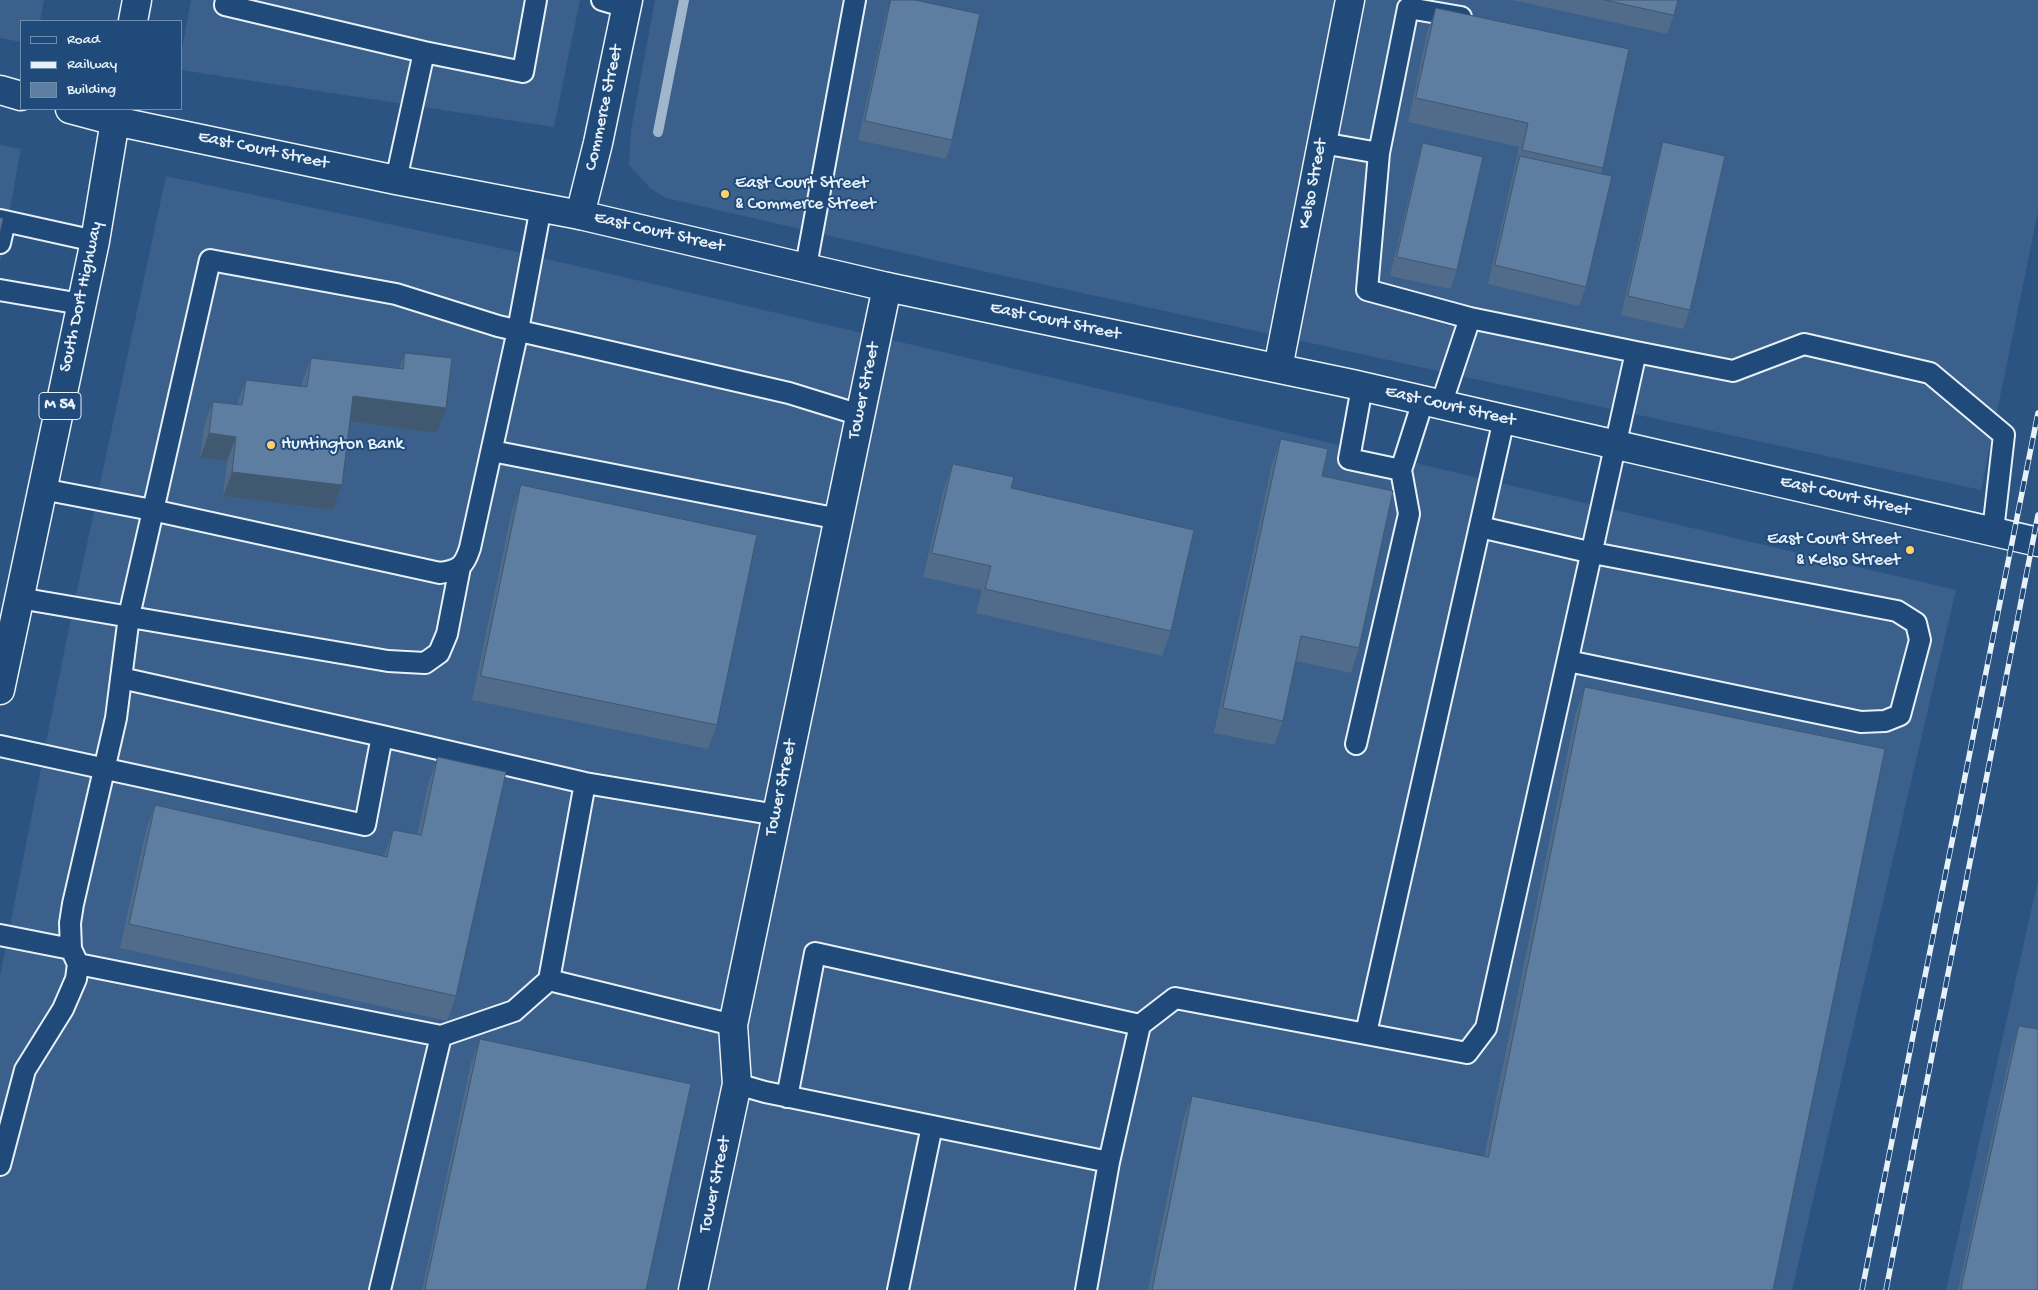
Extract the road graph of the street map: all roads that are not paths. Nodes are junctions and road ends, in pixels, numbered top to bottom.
1 (137, 0) edge
2 (226, 0) edge
3 (536, 0) edge
4 (855, 0) edge
5 (1350, 0) edge
6 (618, 2) edge
7 (133, 20) edge
8 (1476, 20) edge
9 (424, 52) junction
10 (0, 90) edge
11 (20, 96) edge
12 (78, 110) edge
13 (116, 115) edge
14 (1322, 143) junction
15 (1379, 153) junction
16 (396, 180) junction
17 (541, 207) junction
18 (580, 215) junction
19 (2, 220) edge
20 (95, 242) junction
21 (0, 243) edge
22 (806, 266) junction
23 (887, 287) junction
24 (0, 290) edge
25 (81, 304) junction
26 (1470, 318) junction
27 (518, 330) junction
28 (1636, 352) junction
29 (1278, 368) junction
30 (1362, 387) junction
31 (1432, 403) junction
32 (860, 415) junction
33 (1504, 419) junction
34 (1617, 445) junction
35 (492, 452) junction
36 (1401, 470) junction
37 (42, 489) junction
38 (152, 510) junction
39 (839, 518) junction
40 (1480, 527) junction
41 (1993, 531) junction
42 (2038, 542) edge
43 (1593, 553) junction
44 (460, 567) junction
45 (19, 598) junction
46 (129, 616) junction
47 (1568, 661) junction
48 (121, 678) junction
49 (0, 690) edge
50 (382, 736) junction
51 (1356, 744) dead end
52 (0, 746) edge
53 (104, 767) junction
54 (585, 782) junction
55 (776, 815) junction
56 (0, 936) edge
57 (74, 956) junction
58 (549, 980) junction
59 (733, 1025) junction
60 (1140, 1026) junction
61 (1366, 1033) junction
62 (441, 1036) junction
63 (737, 1084) junction
64 (787, 1097) junction
65 (932, 1126) junction
66 (1109, 1162) junction
67 (0, 1165) edge
68 (380, 1290) edge
69 (694, 1290) edge
70 (898, 1290) edge
71 (1086, 1290) edge

1 - 7 street
2 - 9 lane
3 - 9 lane
4 - 22 lane
5 - 14 street, Kelso Street
6 - 18 street, Commerce Street
8 - 15 lane
9 - 16 lane
10 - 11 street
12 - 13 street, East Court Street
13 - 16 street, East Court Street
13 - 20 street, South Dort Highway / M 54
14 - 15 lane
14 - 29 street, Kelso Street
15 - 26 lane
16 - 17 street, East Court Street
17 - 18 street, East Court Street
17 - 27 lane
18 - 22 street, East Court Street
19 - 20 lane
19 - 21 lane
20 - 25 street, South Dort Highway / M 54
22 - 23 street, East Court Street
23 - 29 street, East Court Street
23 - 32 street, Tower Street
24 - 25 lane
25 - 37 street, South Dort Highway / M 54
26 - 28 lane
26 - 31 lane
27 - 32 lane
27 - 35 lane
27 - 38 lane
28 - 34 lane
28 - 41 lane
29 - 30 street, East Court Street
30 - 31 street, East Court Street
30 - 36 lane
31 - 33 street, East Court Street
31 - 36 lane
32 - 39 street, Tower Street
33 - 34 street, East Court Street
33 - 40 lane
34 - 41 street, East Court Street
34 - 43 lane
35 - 39 lane
35 - 44 lane
36 - 51 lane
37 - 38 lane
37 - 45 street, South Dort Highway / M 54
38 - 44 lane
38 - 46 lane
39 - 55 street, Tower Street
40 - 43 lane
40 - 61 lane
41 - 42 street, East Court Street
43 - 47 lane
43 - 47 lane
44 - 46 lane
45 - 46 lane
45 - 49 street, South Dort Highway / M 54
46 - 48 lane
47 - 61 lane
48 - 50 lane
48 - 53 lane
50 - 53 lane
50 - 54 lane
52 - 53 lane
53 - 57 lane
54 - 55 lane
54 - 58 lane
55 - 59 street, Tower Street
56 - 57 lane
57 - 62 lane
57 - 67 lane
58 - 59 lane
58 - 62 lane
59 - 63 street, Tower Street
60 - 61 lane
60 - 64 lane
60 - 66 lane
62 - 68 lane
63 - 64 lane
63 - 69 street, Tower Street
64 - 65 lane
65 - 66 lane
65 - 70 lane
66 - 71 lane

